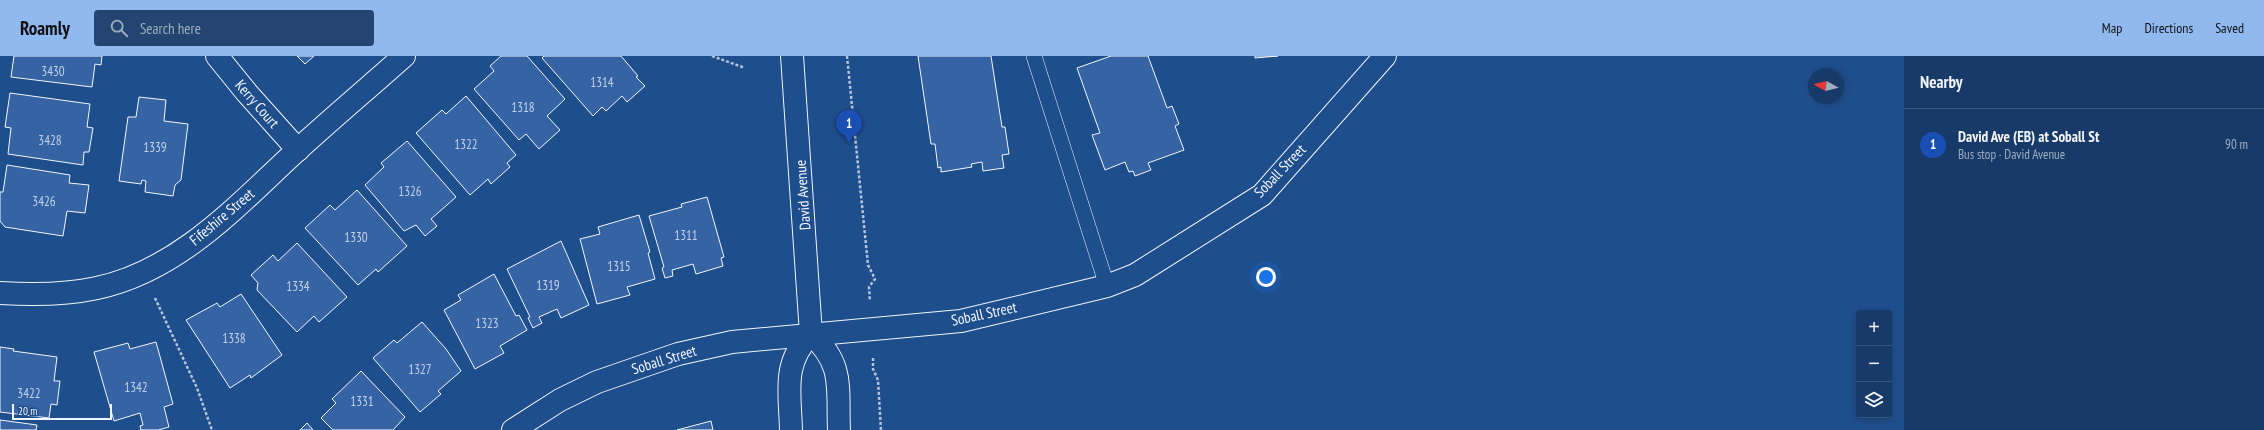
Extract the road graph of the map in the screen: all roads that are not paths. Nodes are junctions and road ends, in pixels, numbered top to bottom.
1 (217, 56) edge
2 (404, 56) edge
3 (792, 56) edge
4 (1034, 56) edge
5 (1379, 58) edge
6 (298, 150) junction
7 (1107, 286) junction
8 (0, 293) edge
9 (811, 334) junction
10 (514, 430) edge
11 (791, 430) edge
12 (839, 430) edge

1 - 6 street, Kerry Court
2 - 6 street, Fifeshire Street
3 - 9 street, David Avenue
4 - 7 lane
5 - 7 street, Soball Street
6 - 8 street, Fifeshire Street
7 - 9 street, Soball Street
9 - 10 street, Soball Street
9 - 11 street
9 - 12 street

